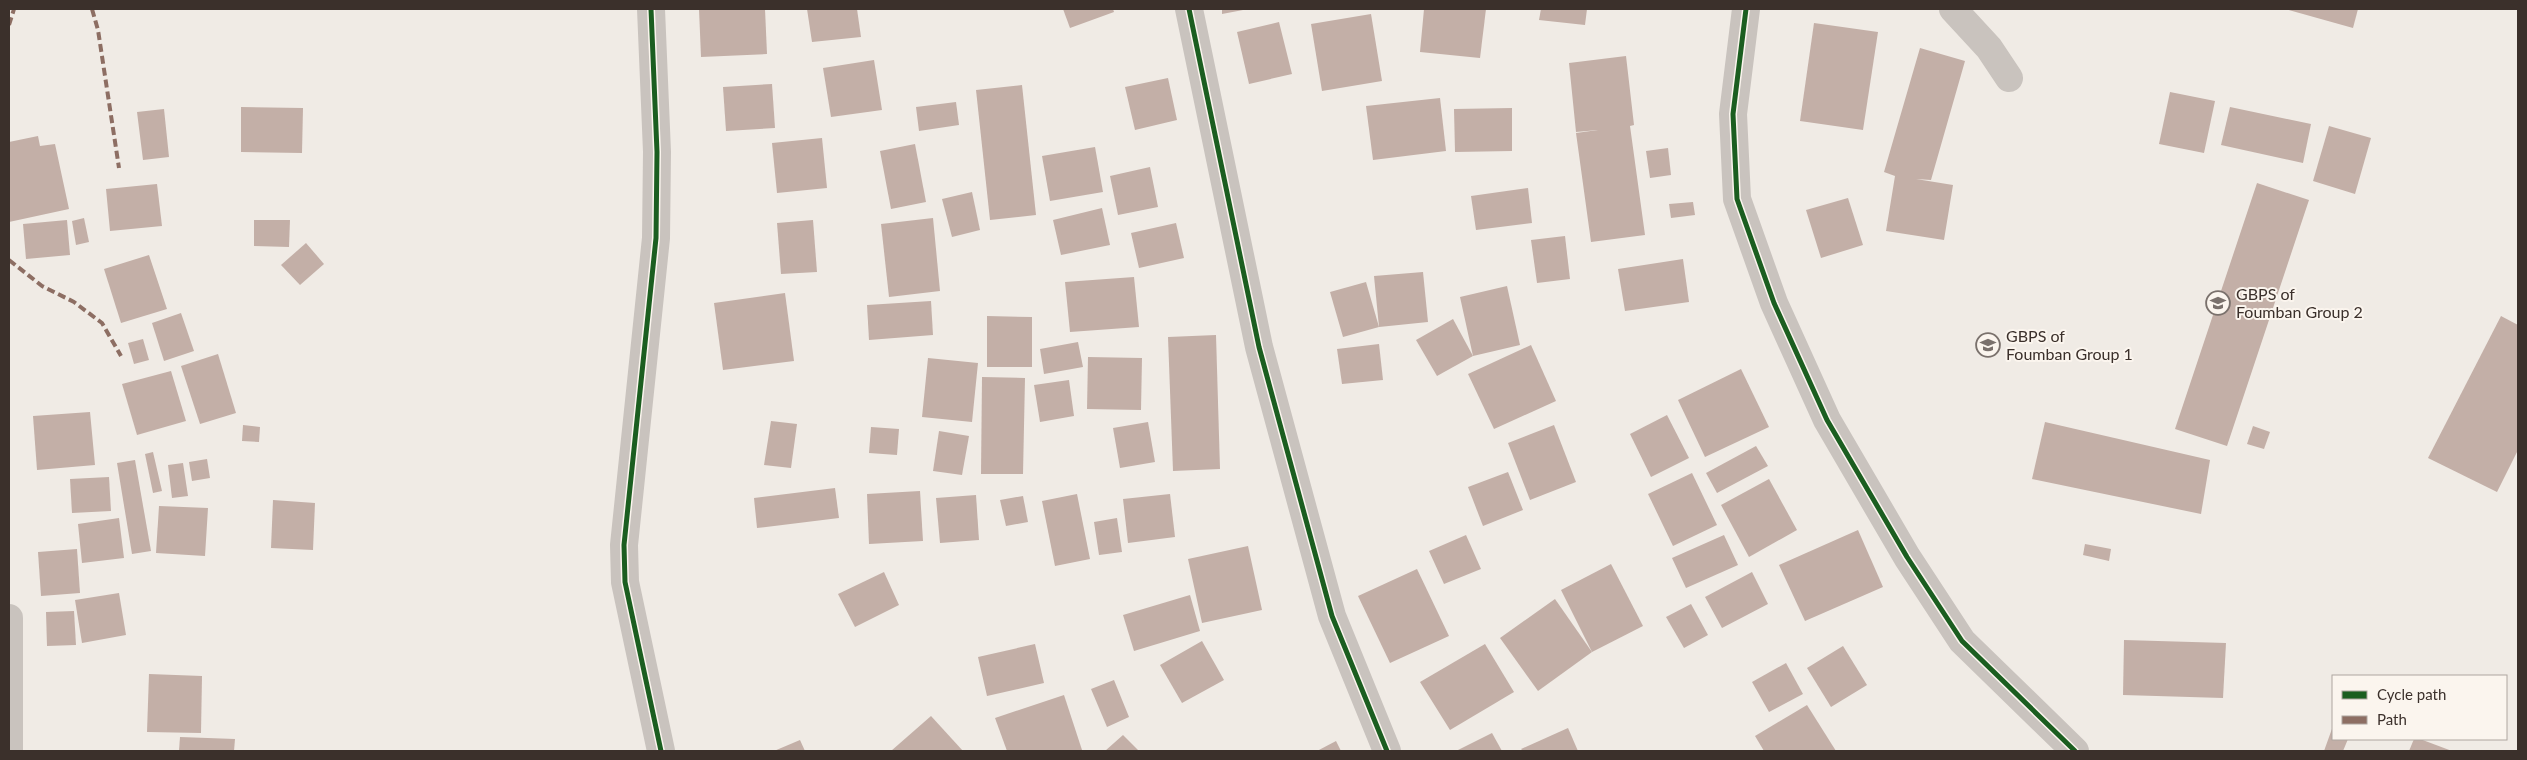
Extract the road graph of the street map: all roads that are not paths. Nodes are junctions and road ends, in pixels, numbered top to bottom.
1 (650, 9) edge
2 (1190, 9) edge
3 (1746, 9) edge
4 (1953, 9) edge
5 (2009, 78) dead end
6 (9, 632) edge
7 (9, 751) edge
8 (661, 751) edge
9 (1387, 751) edge
10 (2075, 751) edge

1 - 8 street
2 - 9 street
3 - 10 street
4 - 5 street
6 - 7 street

